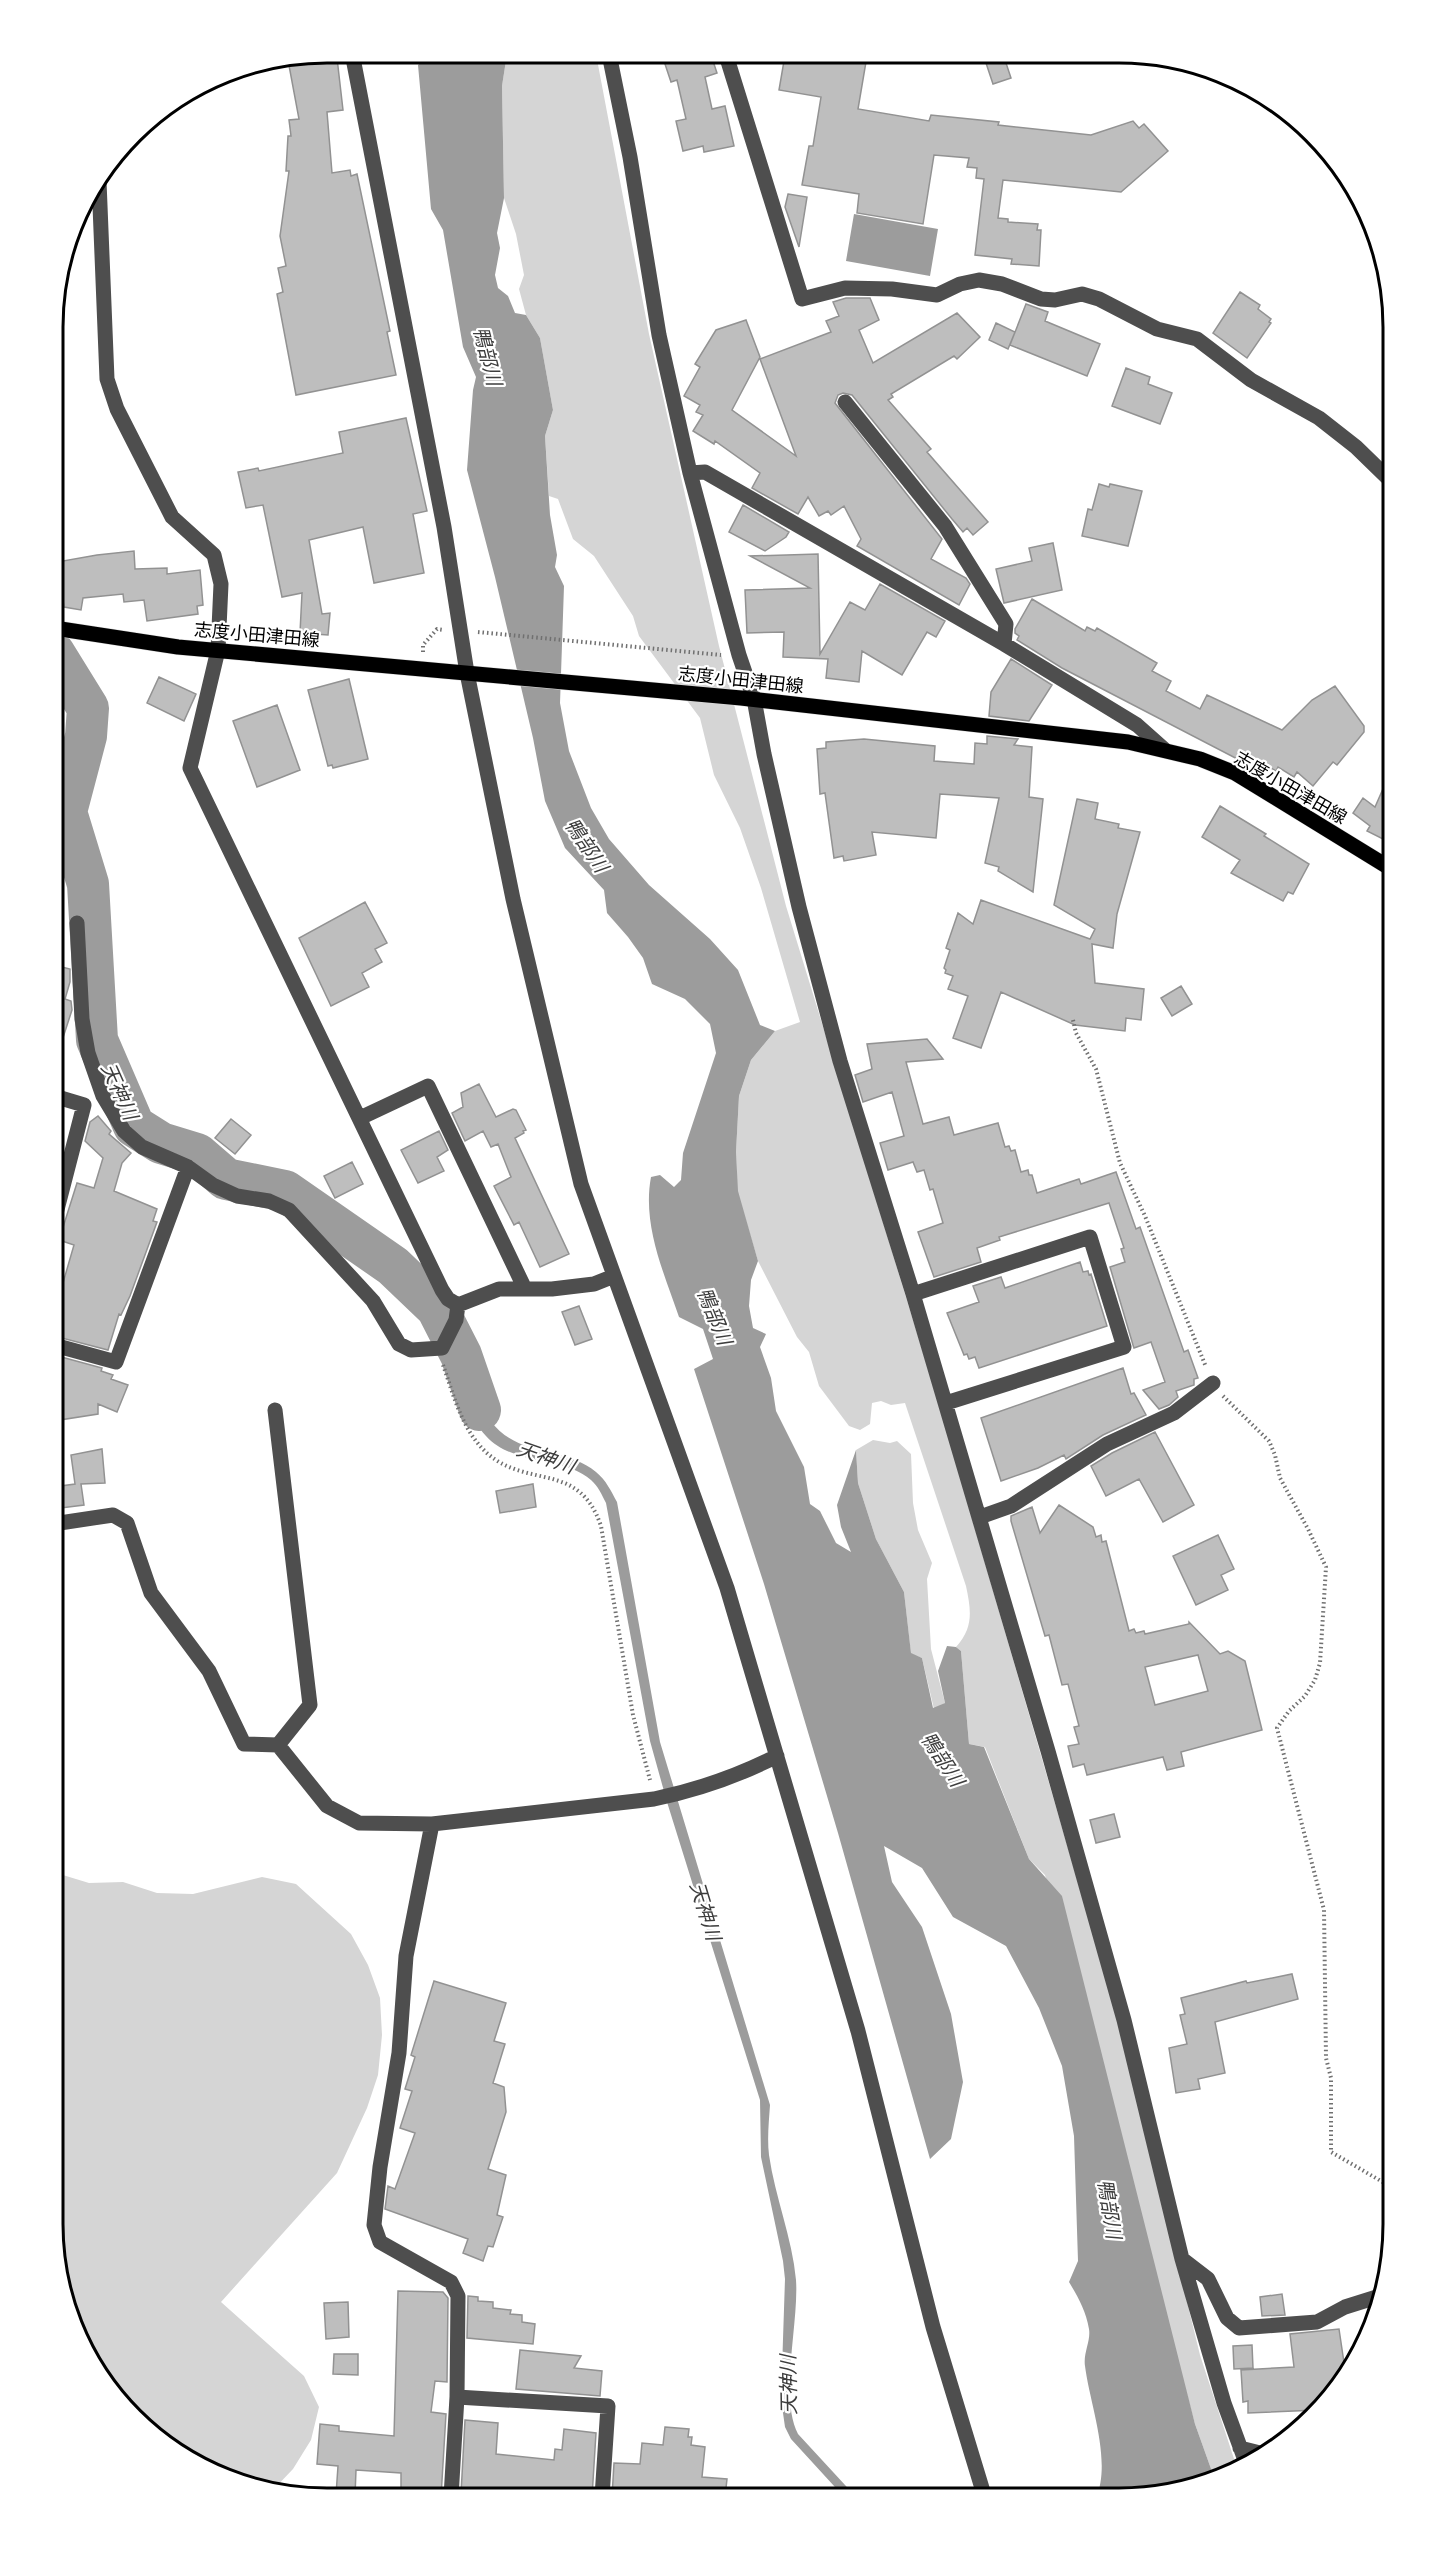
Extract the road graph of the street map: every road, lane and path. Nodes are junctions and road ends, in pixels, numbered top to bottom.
1 (354, 63) edge
2 (611, 63) edge
3 (728, 63) edge
4 (99, 193) edge
5 (845, 402) dead end
6 (690, 473) junction
7 (1383, 473) edge
8 (63, 629) edge
9 (481, 633) dead end
10 (1004, 644) junction
11 (218, 650) junction
12 (729, 655) dead end
13 (467, 673) junction
14 (747, 698) junction
15 (1164, 749) junction
16 (1383, 864) edge
17 (77, 923) dead end
18 (1073, 1020) dead end
19 (103, 1096) junction
20 (63, 1098) edge
21 (84, 1104) junction
22 (362, 1117) junction
23 (188, 1167) junction
24 (63, 1186) edge
25 (614, 1276) junction
26 (525, 1289) junction
27 (913, 1294) junction
28 (462, 1307) junction
29 (442, 1344) junction
30 (63, 1347) edge
31 (1213, 1383) junction
32 (945, 1403) junction
33 (275, 1410) dead end
34 (980, 1517) junction
35 (63, 1522) edge
36 (278, 1745) junction
37 (777, 1756) junction
38 (658, 1798) junction
39 (432, 1824) junction
40 (1383, 2182) edge
41 (1182, 2259) junction
42 (1372, 2298) edge
43 (457, 2397) junction
44 (1240, 2448) junction
45 (1254, 2451) edge
46 (1244, 2457) edge
47 (452, 2488) edge
48 (603, 2488) edge
49 (982, 2488) edge

1 - 13 street
2 - 6 street
3 - 7 street
4 - 11 street
5 - 10 street
6 - 10 street
6 - 14 street
8 - 11 main road, 志度小田津田線
9 - 12 path
10 - 15 street
11 - 13 main road, 志度小田津田線
11 - 22 street
13 - 14 main road, 志度小田津田線
13 - 25 street
14 - 15 main road, 志度小田津田線
14 - 27 street
15 - 16 main road, 志度小田津田線
17 - 19 street
18 - 31 path
19 - 21 street
19 - 23 street
20 - 21 street
21 - 24 street
22 - 26 street
22 - 28 street
23 - 29 street
23 - 30 street
25 - 26 street
25 - 37 street
26 - 28 street
27 - 32 street
27 - 32 street
28 - 29 street
29 - 38 path
31 - 34 street
31 - 40 path
32 - 34 street
33 - 36 street
34 - 41 street
35 - 36 street
36 - 39 street
37 - 38 street
37 - 49 street
38 - 39 street
39 - 43 street
41 - 42 street
41 - 44 street
43 - 47 street
43 - 48 street
44 - 45 street
44 - 46 street

